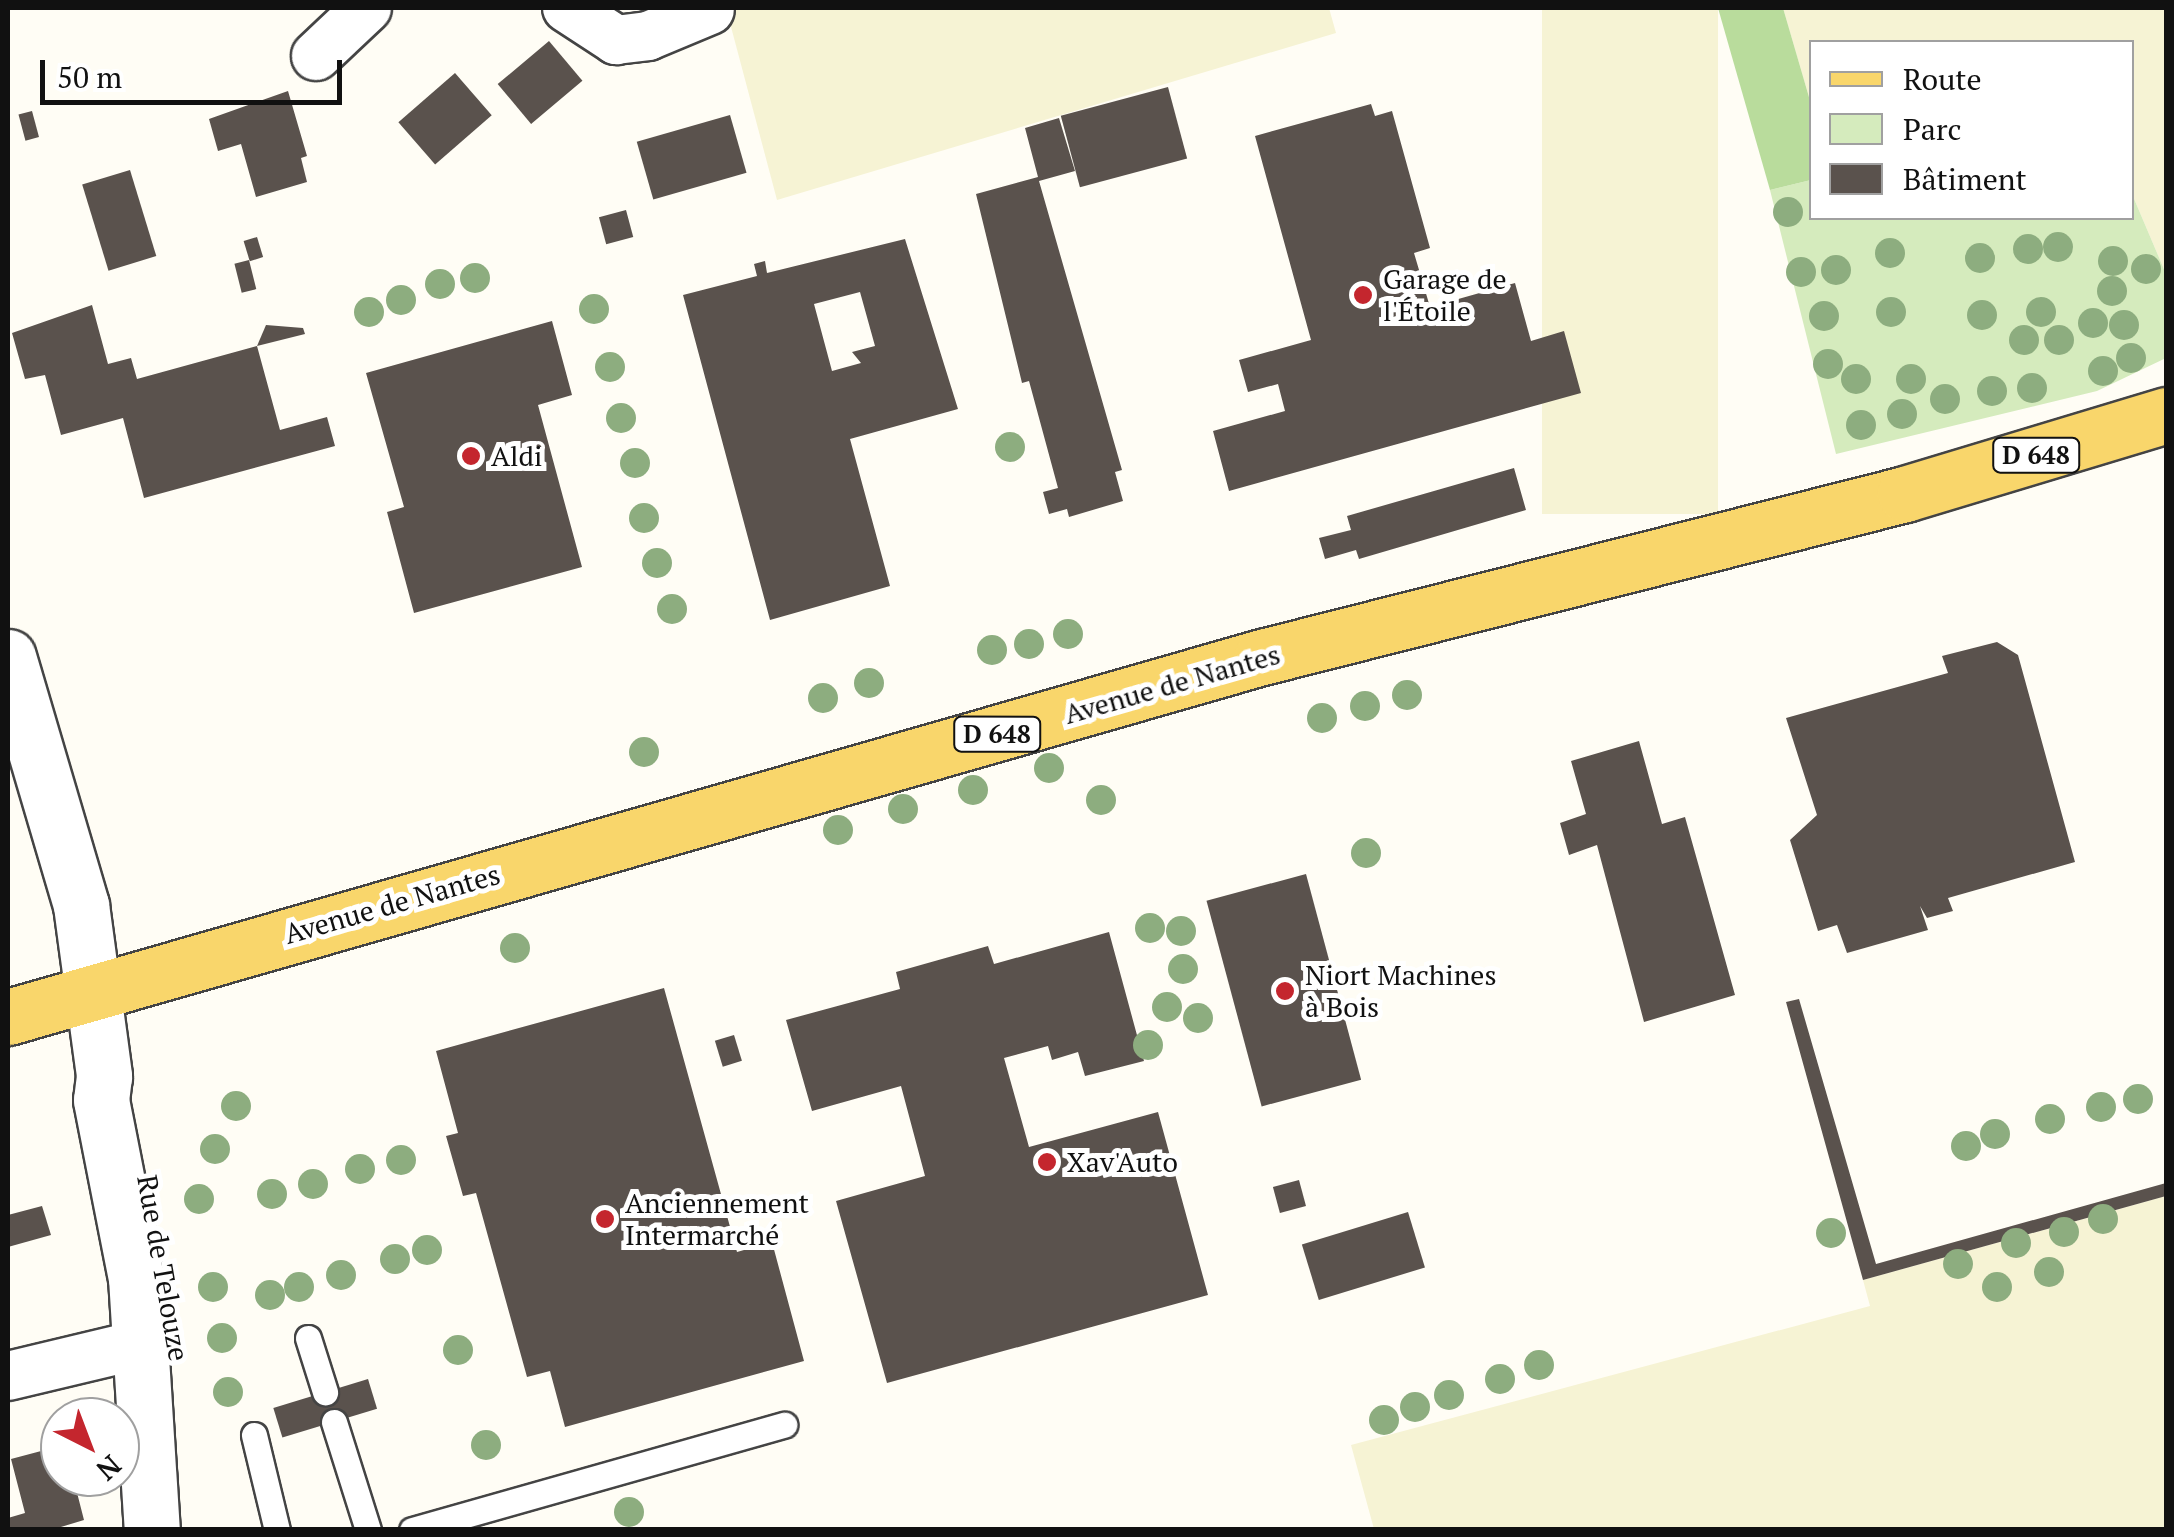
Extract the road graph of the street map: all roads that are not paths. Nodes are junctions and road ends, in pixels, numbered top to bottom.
1 (367, 8) edge
2 (567, 8) edge
3 (710, 10) dead end
4 (316, 56) dead end
5 (2166, 415) edge
6 (8, 658) edge
7 (92, 992) junction
8 (8, 1017) edge
9 (104, 1076) junction
10 (308, 1338) dead end
11 (142, 1344) junction
12 (8, 1376) edge
13 (325, 1392) dead end
14 (334, 1422) dead end
15 (784, 1425) dead end
16 (254, 1435) dead end
17 (152, 1530) edge
18 (185, 1530) edge
19 (278, 1530) edge
20 (368, 1530) edge
21 (412, 1530) edge

1 - 4 street
2 - 3 street
5 - 7 main road, Avenue de Nantes / D 648
6 - 7 street, Rue de Telouze
7 - 8 main road, Avenue de Nantes / D 648
7 - 9 street, Rue de Telouze
9 - 11 street, Rue de Telouze
9 - 18 street, Rue de Telouze
10 - 13 lane
11 - 12 street
11 - 17 street, Rue de Telouze
14 - 20 lane
15 - 21 lane
16 - 19 lane

